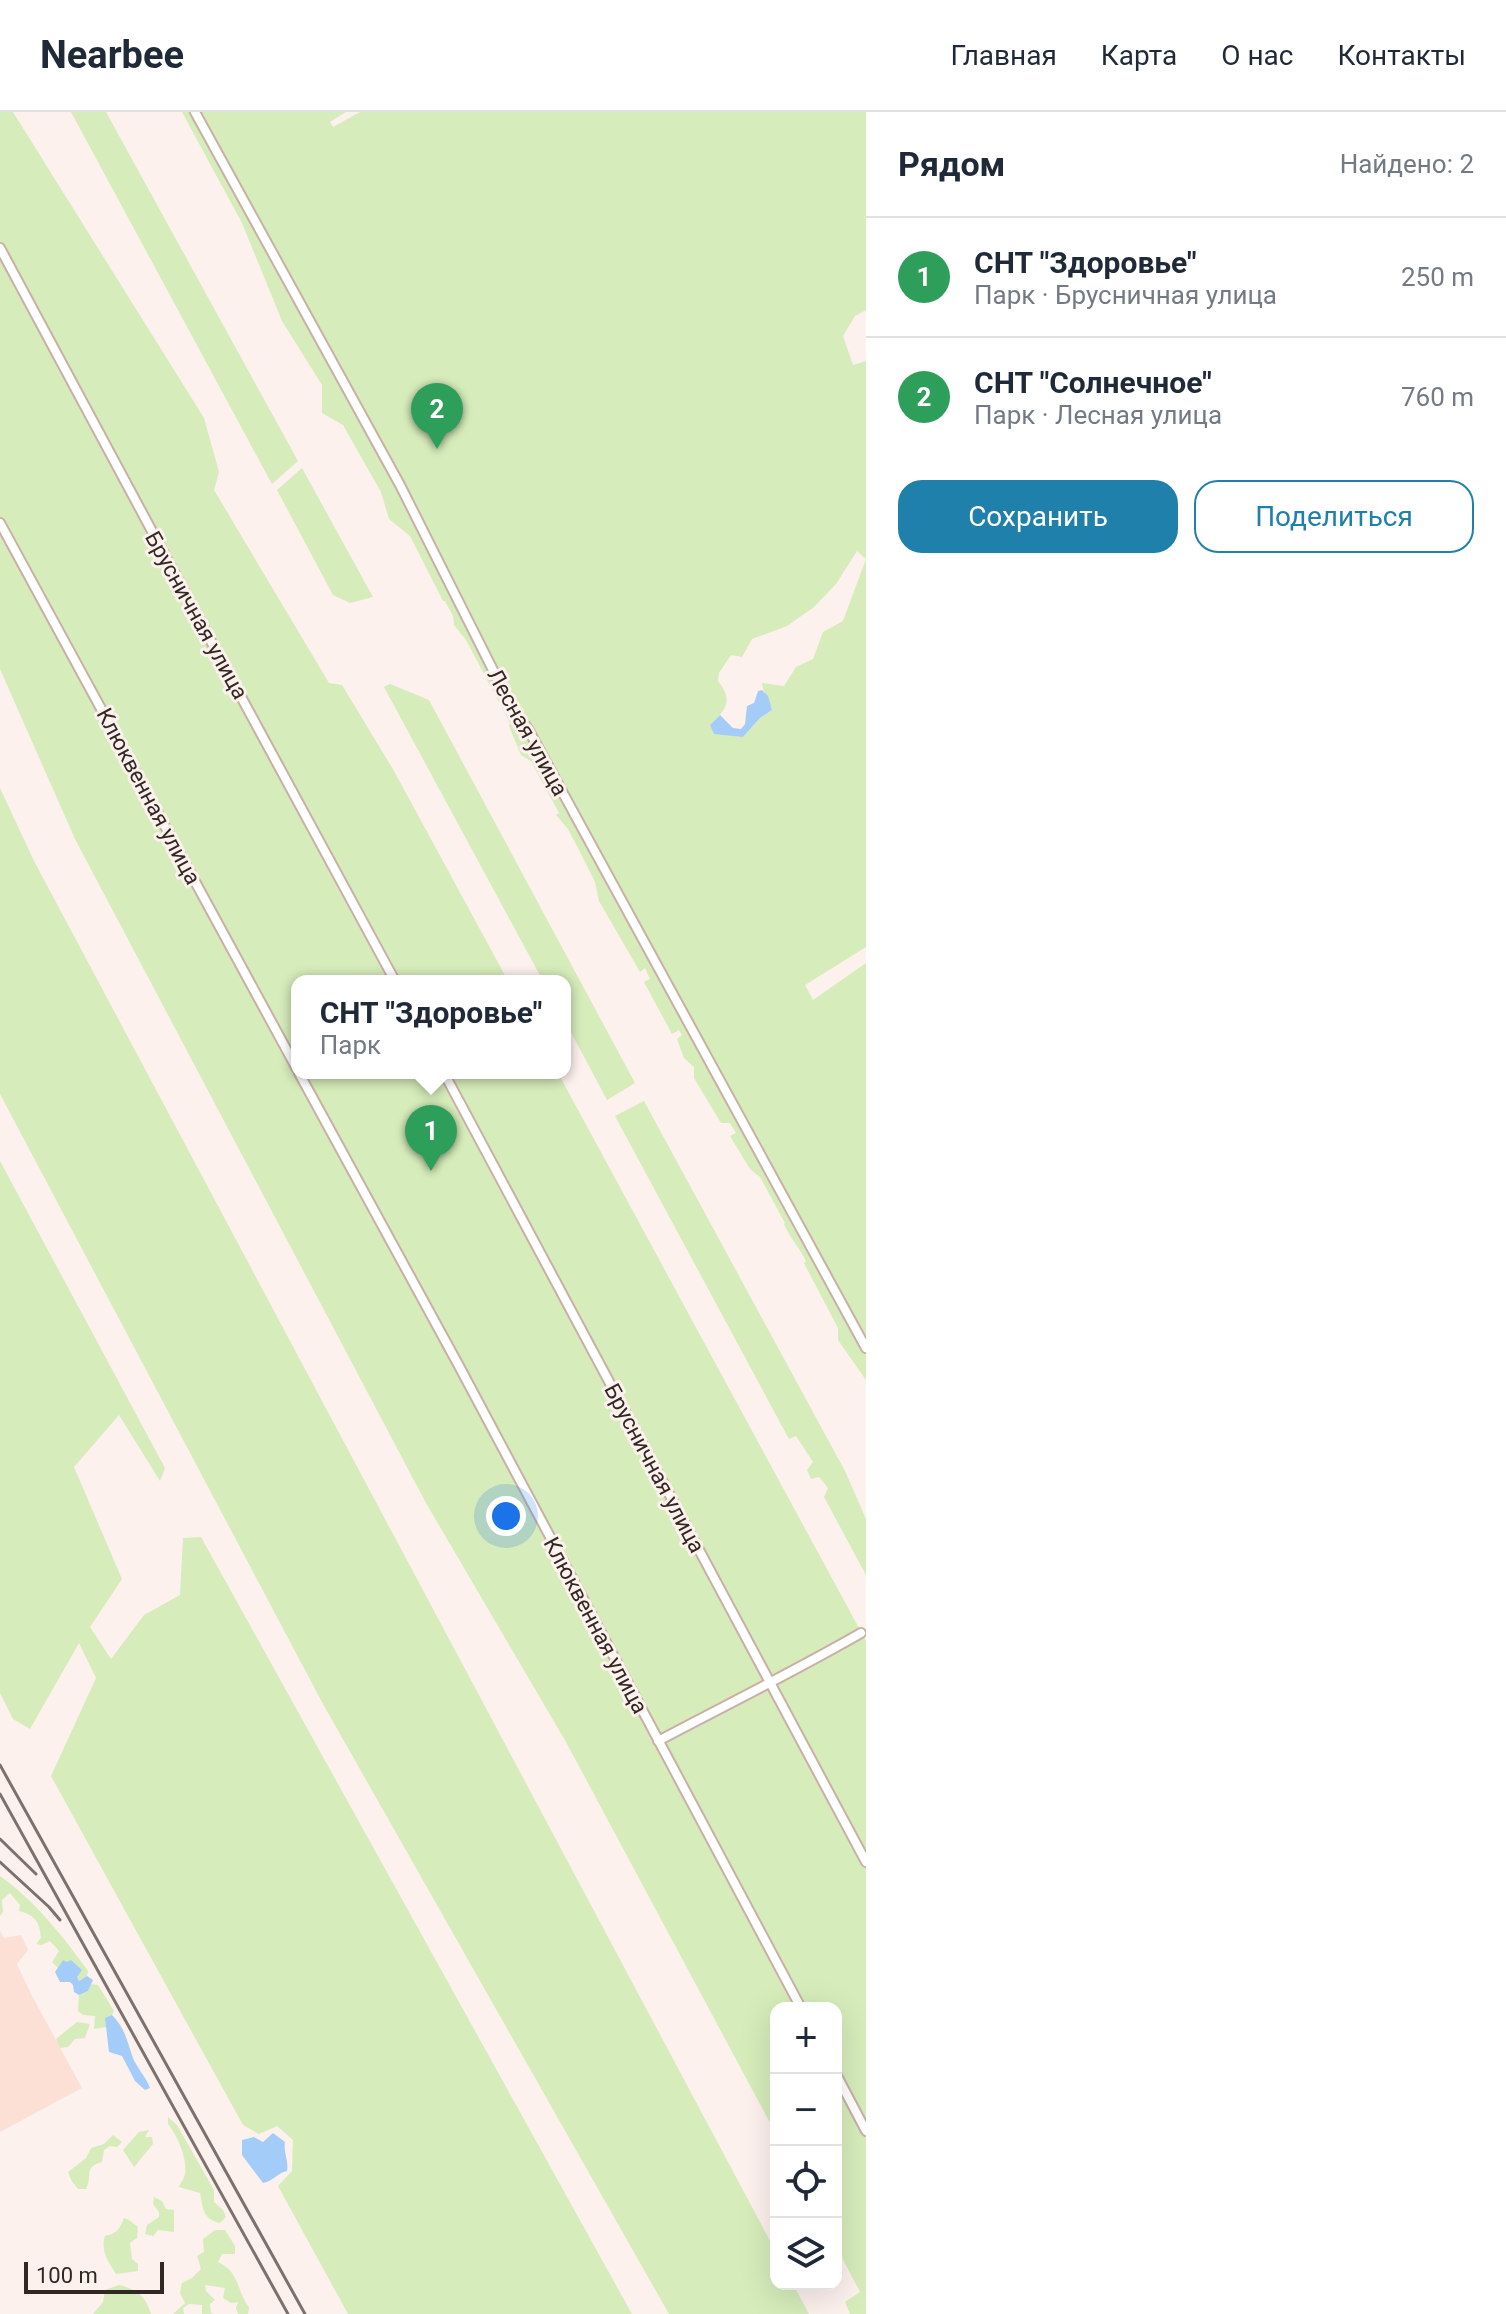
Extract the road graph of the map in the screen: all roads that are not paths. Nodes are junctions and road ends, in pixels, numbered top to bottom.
1 (195, 112) edge
2 (0, 248) edge
3 (0, 523) edge
4 (392, 975) edge
5 (291, 1058) edge
6 (302, 1079) edge
7 (447, 1079) edge
8 (866, 1348) edge
9 (861, 1633) dead end
10 (769, 1682) junction
11 (658, 1741) junction
12 (866, 1862) edge
13 (798, 2002) edge
14 (842, 2085) edge
15 (866, 2131) edge

1 - 8 street, Лесная улица
2 - 4 street, Брусничная улица
3 - 5 street, Клюквенная улица
6 - 11 street, Клюквенная улица
7 - 10 street, Брусничная улица
9 - 10 street
10 - 11 street
10 - 12 street, Брусничная улица
11 - 13 street, Клюквенная улица
14 - 15 street

